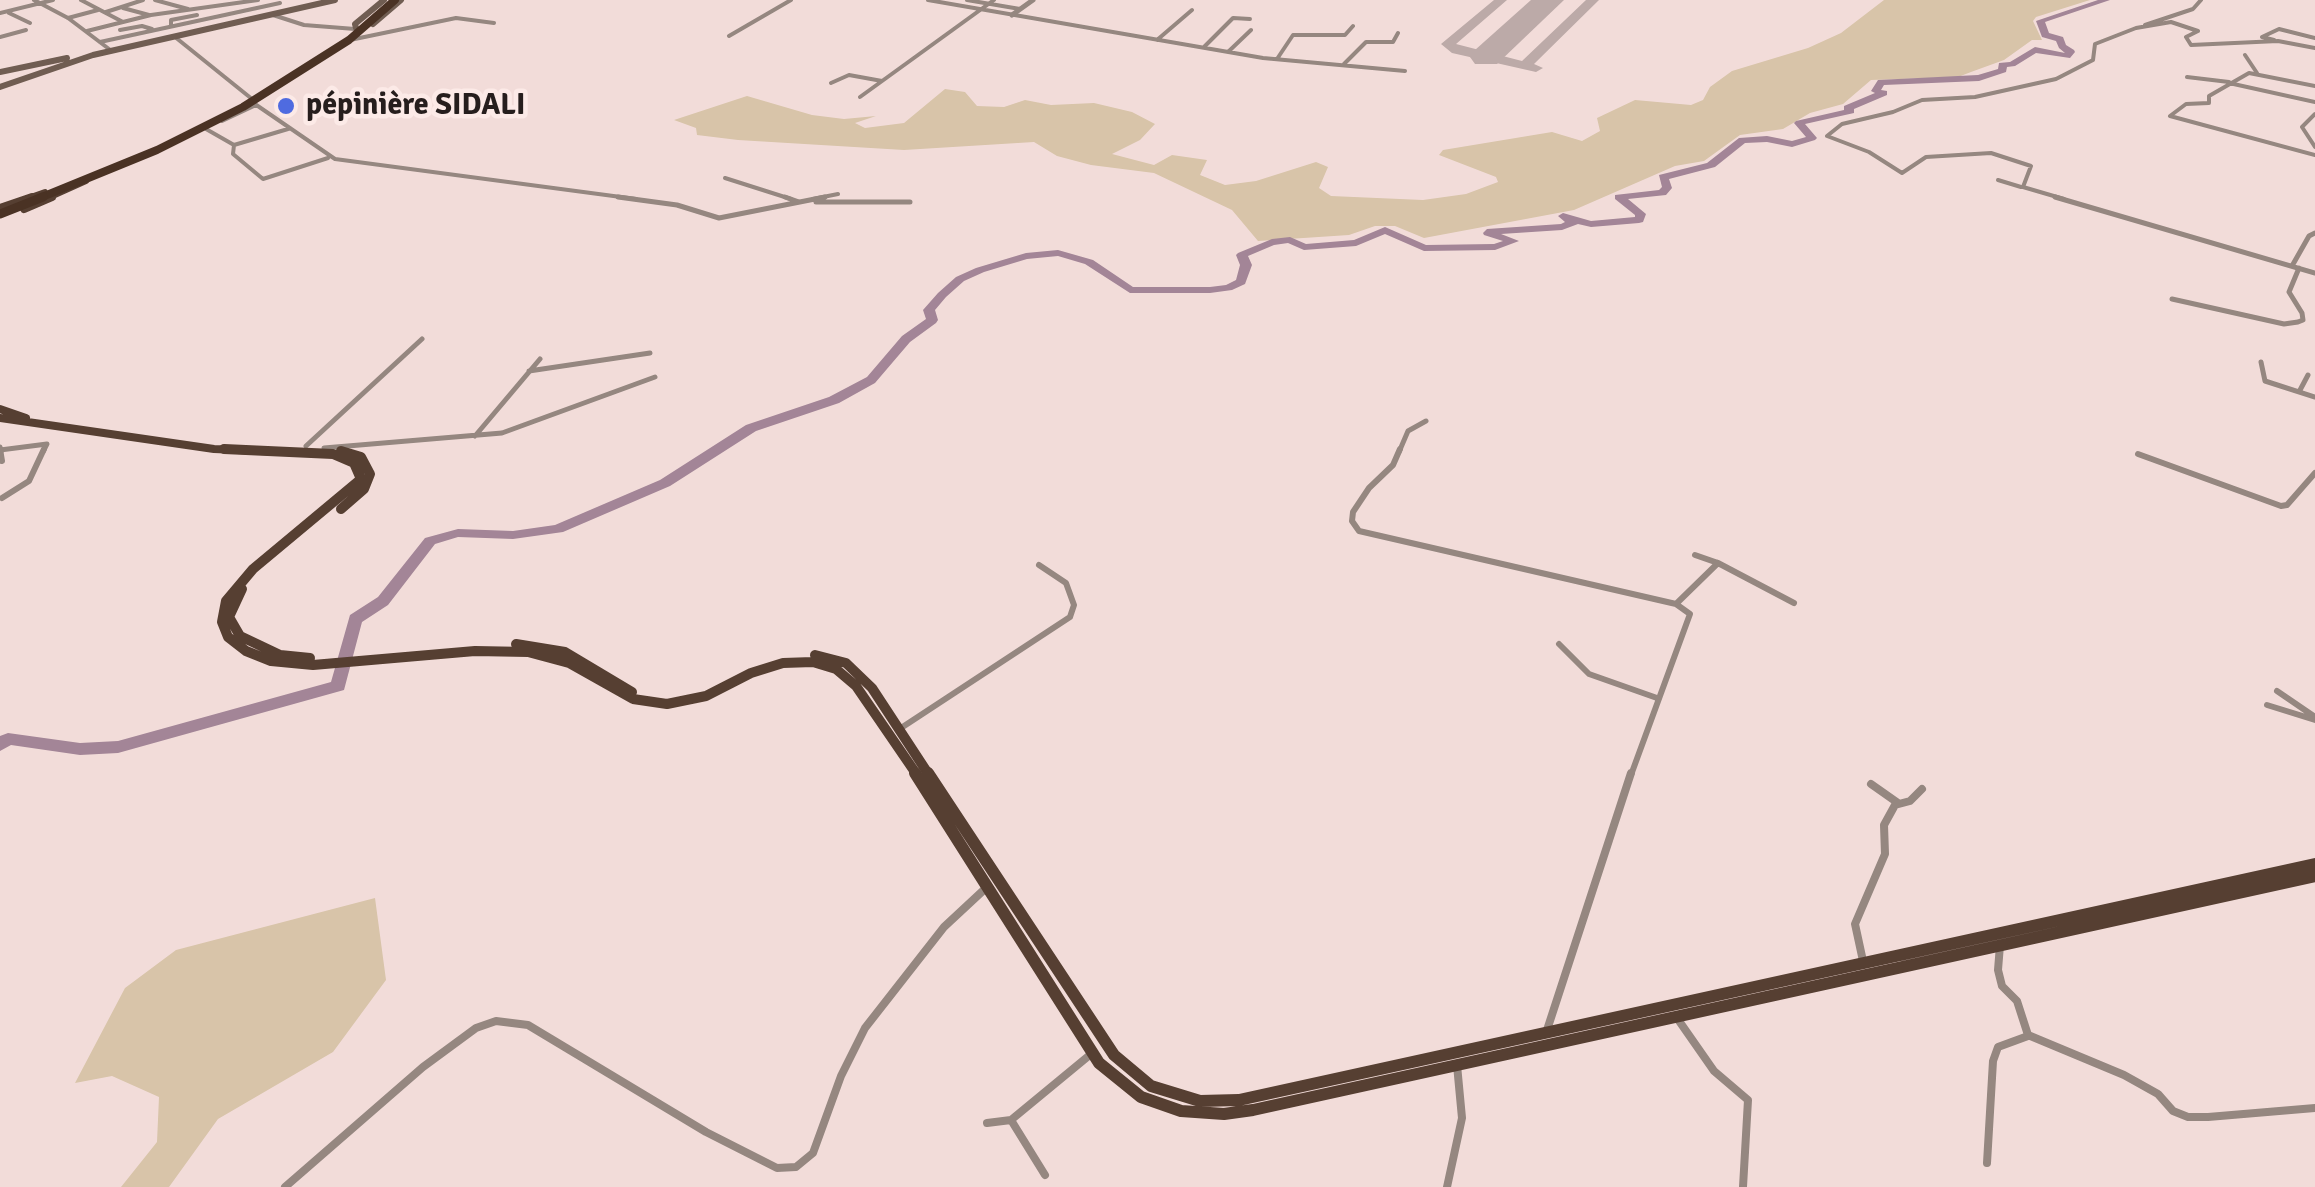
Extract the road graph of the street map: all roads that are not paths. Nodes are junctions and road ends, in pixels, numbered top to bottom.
1 (53, 0) edge
2 (81, 0) edge
3 (143, 0) edge
4 (155, 0) edge
5 (212, 0) edge
6 (258, 0) edge
7 (273, 0) edge
8 (326, 0) edge
9 (335, 0) edge
10 (393, 0) edge
11 (791, 0) edge
12 (928, 0) edge
13 (968, 0) edge
14 (1015, 0) edge
15 (1033, 0) edge
16 (2201, 0) edge
17 (100, 1) edge
18 (947, 1) edge
19 (36, 2) edge
20 (992, 2) edge
21 (280, 3) junction
22 (90, 4) junction
23 (230, 5) junction
24 (1006, 6) junction
25 (215, 7) junction
26 (121, 8) junction
27 (978, 8) junction
28 (1020, 9) junction
29 (192, 10) junction
30 (1192, 10) dead end
31 (102, 11) junction
32 (3, 12) edge
33 (288, 13) junction
34 (197, 14) dead end
35 (228, 14) junction
36 (271, 14) junction
37 (1012, 15) junction
38 (151, 16) junction
39 (68, 18) junction
40 (1250, 19) dead end
41 (238, 20) junction
42 (123, 22) junction
43 (30, 23) dead end
44 (494, 23) dead end
45 (172, 26) junction
46 (1352, 26) dead end
47 (358, 28) junction
48 (2136, 28) junction
49 (26, 30) dead end
50 (120, 30) dead end
51 (154, 30) junction
52 (1251, 30) dead end
53 (87, 31) junction
54 (1398, 34) dead end
55 (2, 36) edge
56 (728, 36) dead end
57 (175, 37) junction
58 (2315, 38) edge
59 (349, 40) junction
60 (1157, 40) junction
61 (2278, 41) junction
62 (100, 42) junction
63 (1203, 48) junction
64 (2315, 48) edge
65 (109, 49) junction
66 (1228, 52) junction
67 (2244, 55) dead end
68 (1277, 59) junction
69 (61, 60) junction
70 (70, 63) junction
71 (1344, 64) junction
72 (54, 65) junction
73 (1405, 71) dead end
74 (0, 72) edge
75 (2257, 73) junction
76 (2187, 78) dead end
77 (883, 81) junction
78 (2228, 83) junction
79 (831, 84) dead end
80 (2315, 86) edge
81 (0, 87) edge
82 (860, 97) dead end
83 (2180, 98) dead end
84 (253, 102) junction
85 (2315, 102) edge
86 (2197, 104) junction
87 (2315, 114) edge
88 (206, 129) junction
89 (289, 129) junction
90 (234, 145) junction
91 (172, 146) dead end
92 (1980, 147) dead end
93 (2315, 147) edge
94 (1988, 152) junction
95 (2315, 155) edge
96 (328, 158) junction
97 (725, 178) dead end
98 (1998, 180) dead end
99 (2023, 187) junction
100 (838, 194) dead end
101 (812, 200) junction
102 (800, 202) junction
103 (910, 202) dead end
104 (0, 213) edge
105 (2315, 234) edge
106 (2295, 267) junction
107 (2315, 273) edge
108 (2172, 300) dead end
109 (422, 339) dead end
110 (650, 353) dead end
111 (540, 359) dead end
112 (2260, 362) dead end
113 (529, 371) junction
114 (2308, 375) dead end
115 (655, 377) dead end
116 (2299, 392) junction
117 (2315, 398) edge
118 (1, 414) edge
119 (1426, 421) dead end
120 (476, 436) junction
121 (364, 443) junction
122 (306, 446) junction
123 (0, 448) edge
124 (324, 448) junction
125 (354, 454) junction
126 (2138, 454) dead end
127 (2, 461) edge
128 (2315, 473) edge
129 (2, 498) edge
130 (1695, 555) dead end
131 (1718, 563) junction
132 (1039, 565) dead end
133 (1794, 603) dead end
134 (1676, 604) junction
135 (1559, 644) dead end
136 (313, 662) junction
137 (2277, 691) dead end
138 (1657, 698) junction
139 (658, 701) junction
140 (2267, 705) dead end
141 (2315, 718) edge
142 (901, 728) junction
143 (1871, 784) dead end
144 (1922, 788) dead end
145 (1898, 803) junction
146 (2315, 864) edge
147 (2315, 876) edge
148 (988, 886) junction
149 (2000, 944) junction
150 (1864, 962) junction
151 (1677, 1017) junction
152 (1546, 1031) junction
153 (2028, 1036) junction
154 (1092, 1053) junction
155 (1455, 1058) junction
156 (2315, 1108) edge
157 (1011, 1120) junction
158 (987, 1124) dead end
159 (1988, 1163) dead end
160 (1045, 1175) dead end
161 (285, 1187) edge
162 (1447, 1187) edge
163 (1744, 1187) edge

1 - 19 street
2 - 22 street
3 - 26 street
4 - 29 street
5 - 23 street
6 - 23 street
7 - 21 street
8 - 33 main road
9 - 33 main road
10 - 47 highway
11 - 56 street
12 - 18 street
13 - 20 street
14 - 24 street
15 - 28 street
16 - 48 street
17 - 22 street
18 - 27 street
19 - 32 street
19 - 39 street
20 - 24 street
20 - 27 street
21 - 33 street
21 - 35 street
22 - 31 street
23 - 25 street
24 - 28 street
25 - 29 street
25 - 35 street
26 - 31 street
26 - 38 street
27 - 37 street
27 - 77 street
28 - 37 street
29 - 38 street
30 - 60 street
31 - 39 street
31 - 42 street
32 - 43 street
33 - 36 main road
33 - 47 street
34 - 45 street
35 - 41 street
35 - 45 street
36 - 41 main road
36 - 57 main road
37 - 60 street
38 - 42 street
39 - 53 street
40 - 63 street
41 - 65 main road
42 - 53 street
44 - 59 street
45 - 51 street
46 - 68 street
47 - 59 highway
47 - 84 highway
48 - 61 street
48 - 94 street
49 - 55 street
50 - 51 street
51 - 62 street
52 - 66 street
53 - 62 street
54 - 71 street
57 - 70 main road
57 - 84 street
58 - 61 street
59 - 84 highway
60 - 63 street
61 - 64 street
62 - 65 street
63 - 66 street
65 - 69 main road
66 - 68 street
67 - 75 street
68 - 71 street
69 - 70 main road
69 - 72 main road
70 - 72 main road
71 - 73 street
72 - 74 main road
72 - 81 main road
75 - 78 street
75 - 80 street
76 - 78 street
77 - 79 street
77 - 82 street
78 - 85 street
78 - 86 street
83 - 86 street
84 - 88 street
84 - 89 street
84 - 104 highway
86 - 95 street
87 - 93 street
88 - 90 street
88 - 91 street
89 - 90 street
89 - 96 street
90 - 96 street
92 - 94 street
94 - 99 street
96 - 102 street
97 - 102 street
98 - 99 street
99 - 106 street
100 - 101 street
101 - 102 street
101 - 103 street
105 - 106 street
106 - 107 street
106 - 108 street
109 - 122 street
110 - 113 street
111 - 113 street
112 - 116 street
113 - 120 street
114 - 116 street
115 - 120 street
116 - 117 street
118 - 122 main road
118 - 136 main road
119 - 134 street
120 - 121 street
121 - 124 street
121 - 125 street
122 - 124 main road
123 - 127 street
123 - 129 street
124 - 125 main road
125 - 136 main road
126 - 128 street
130 - 131 street
131 - 133 street
131 - 134 street
132 - 142 street
134 - 138 street
135 - 138 street
136 - 139 main road
137 - 141 street
138 - 152 street
139 - 142 main road
139 - 148 main road
140 - 141 street
142 - 155 main road
143 - 145 street
144 - 145 street
145 - 150 street
146 - 150 main road
147 - 149 main road
148 - 154 main road
148 - 161 street
149 - 151 main road
149 - 153 street
150 - 152 main road
151 - 155 main road
151 - 163 street
152 - 155 main road
153 - 156 street
153 - 159 street
154 - 155 main road
154 - 157 street
155 - 162 street
157 - 158 street
157 - 160 street

